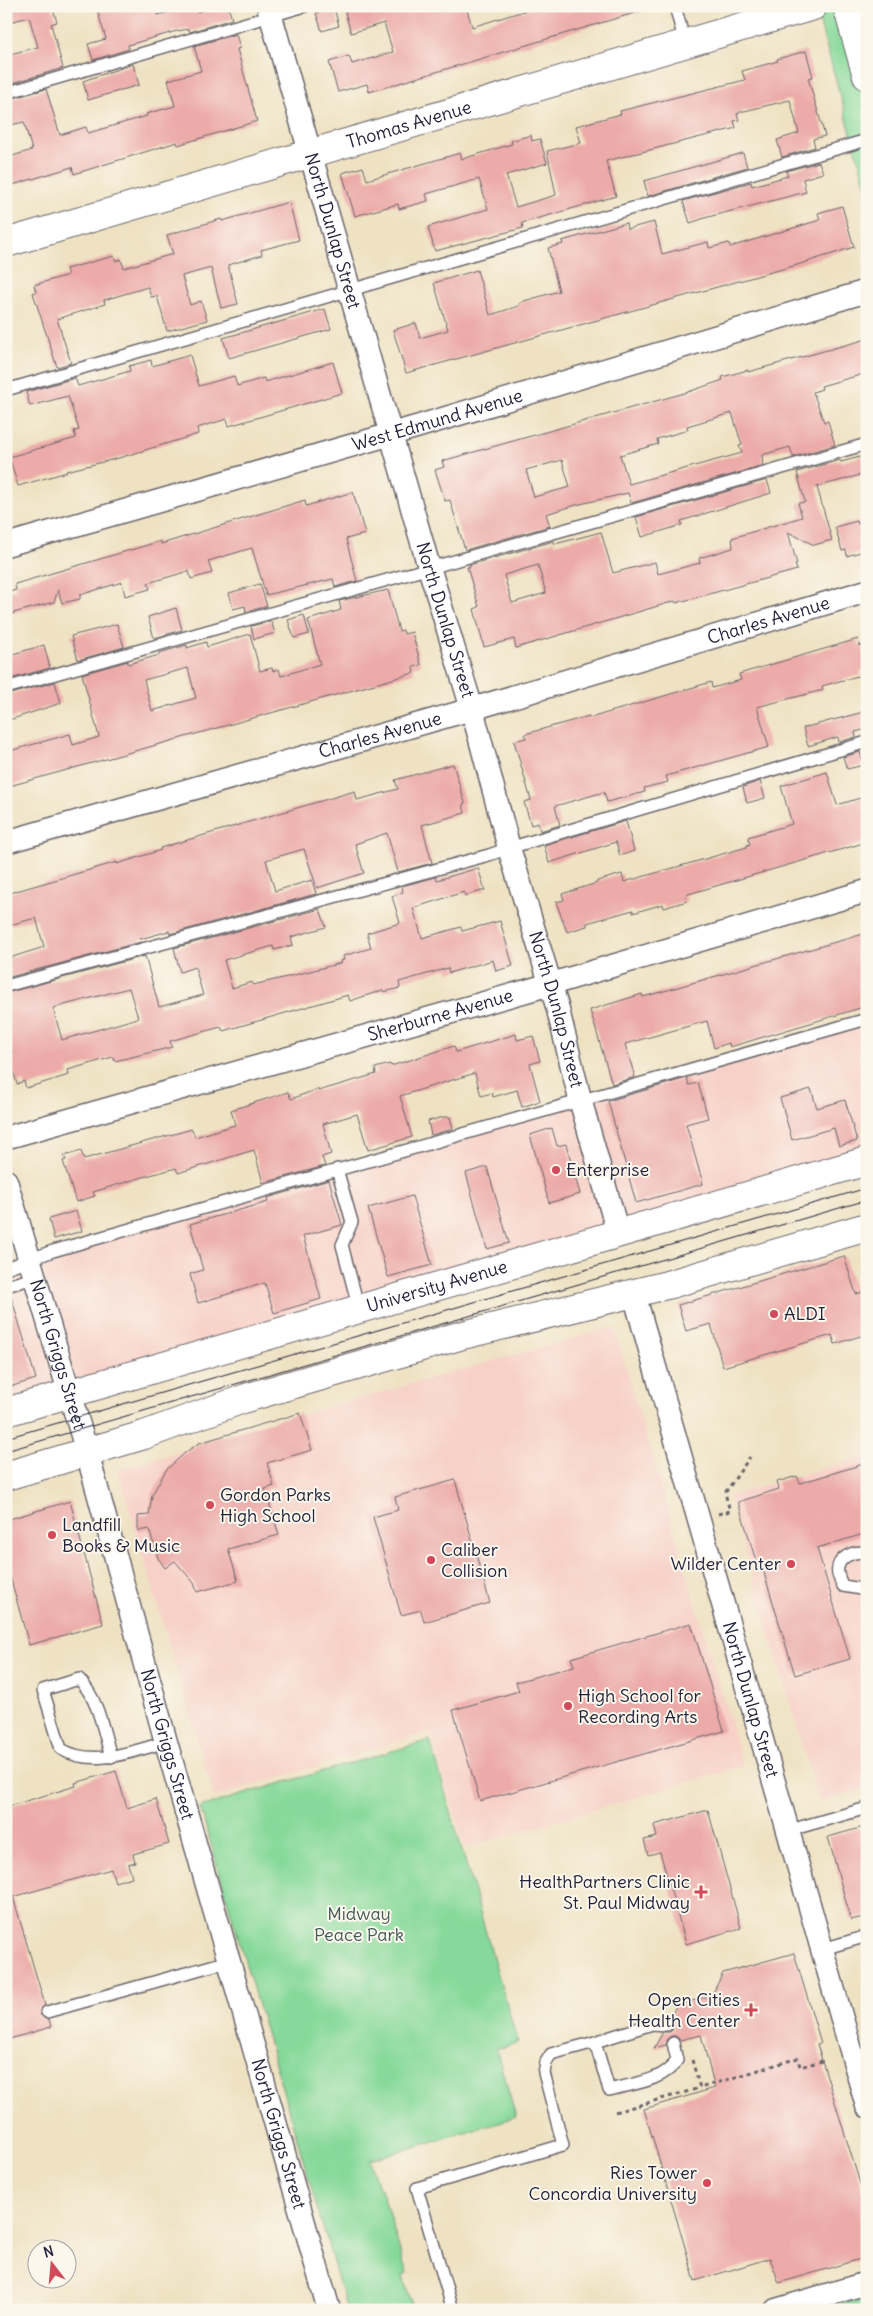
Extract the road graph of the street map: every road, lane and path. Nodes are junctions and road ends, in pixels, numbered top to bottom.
1 (305, 6) edge
2 (675, 6) edge
3 (813, 6) edge
4 (847, 6) edge
5 (270, 11) edge
6 (685, 44) junction
7 (867, 76) edge
8 (6, 93) edge
9 (867, 140) edge
10 (311, 154) junction
11 (6, 243) edge
12 (867, 291) edge
13 (349, 292) junction
14 (6, 390) edge
15 (391, 434) junction
16 (867, 444) edge
17 (6, 545) edge
18 (428, 567) junction
19 (867, 591) edge
20 (6, 688) edge
21 (472, 710) junction
22 (867, 742) edge
23 (6, 842) edge
24 (509, 848) junction
25 (867, 890) edge
26 (551, 984) junction
27 (6, 986) edge
28 (867, 1019) edge
29 (580, 1100) junction
30 (8, 1139) edge
31 (867, 1161) edge
32 (337, 1169) junction
33 (6, 1181) edge
34 (867, 1227) edge
35 (618, 1234) junction
36 (6, 1268) edge
37 (32, 1269) junction
38 (6, 1286) edge
39 (634, 1294) junction
40 (360, 1310) junction
41 (70, 1394) junction
42 (6, 1412) edge
43 (87, 1452) junction
44 (750, 1457) dead end
45 (6, 1476) edge
46 (730, 1511) dead end
47 (867, 1553) edge
48 (867, 1590) edge
49 (166, 1742) junction
50 (111, 1757) junction
51 (867, 1808) edge
52 (787, 1831) junction
53 (867, 1936) edge
54 (823, 1949) junction
55 (229, 1961) junction
56 (47, 2012) dead end
57 (667, 2024) dead end
58 (595, 2042) junction
59 (672, 2043) dead end
60 (690, 2052) dead end
61 (822, 2060) dead end
62 (863, 2081) edge
63 (700, 2088) junction
64 (867, 2106) edge
65 (615, 2112) dead end
66 (867, 2282) edge
67 (328, 2310) edge
68 (453, 2310) edge
69 (776, 2310) edge

1 - 5 lane
2 - 6 lane
3 - 6 main road, Thomas Avenue
4 - 7 main road
5 - 8 lane
5 - 10 street, North Dunlap Street
6 - 10 main road, Thomas Avenue
9 - 13 lane
10 - 11 main road, Thomas Avenue
10 - 13 street, North Dunlap Street
12 - 15 street, West Edmund Avenue
13 - 14 lane
13 - 15 street, North Dunlap Street
15 - 17 street, West Edmund Avenue
15 - 18 street, North Dunlap Street
16 - 18 lane
18 - 20 lane
18 - 21 street, North Dunlap Street
19 - 21 street, Charles Avenue
21 - 23 street, Charles Avenue
21 - 24 street, North Dunlap Street
22 - 24 lane
24 - 26 street, North Dunlap Street
24 - 27 lane
25 - 26 street, Sherburne Avenue
26 - 29 street, North Dunlap Street
26 - 30 street, Sherburne Avenue
28 - 29 lane
29 - 32 lane
29 - 35 street, North Dunlap Street
31 - 35 main road, University Avenue
32 - 37 lane
32 - 40 lane
33 - 37 street, North Griggs Street
34 - 39 main road
35 - 40 main road, University Avenue
36 - 37 lane
37 - 38 lane
37 - 41 street, North Griggs Street
39 - 43 main road
39 - 52 street, North Dunlap Street
40 - 41 main road, University Avenue
41 - 42 main road, University Avenue
41 - 43 street, North Griggs Street
43 - 45 main road
43 - 49 street, North Griggs Street
44 - 46 path
47 - 48 lane
49 - 50 lane
49 - 55 street, North Griggs Street
50 - 50 lane
51 - 52 lane
52 - 54 street, North Dunlap Street
53 - 54 lane
54 - 62 street, North Dunlap Street
55 - 56 lane
55 - 67 street, North Griggs Street
57 - 58 lane
58 - 59 lane
58 - 68 lane
60 - 63 path
61 - 63 path
62 - 64 street, North Dunlap Street
63 - 65 path
66 - 69 street

